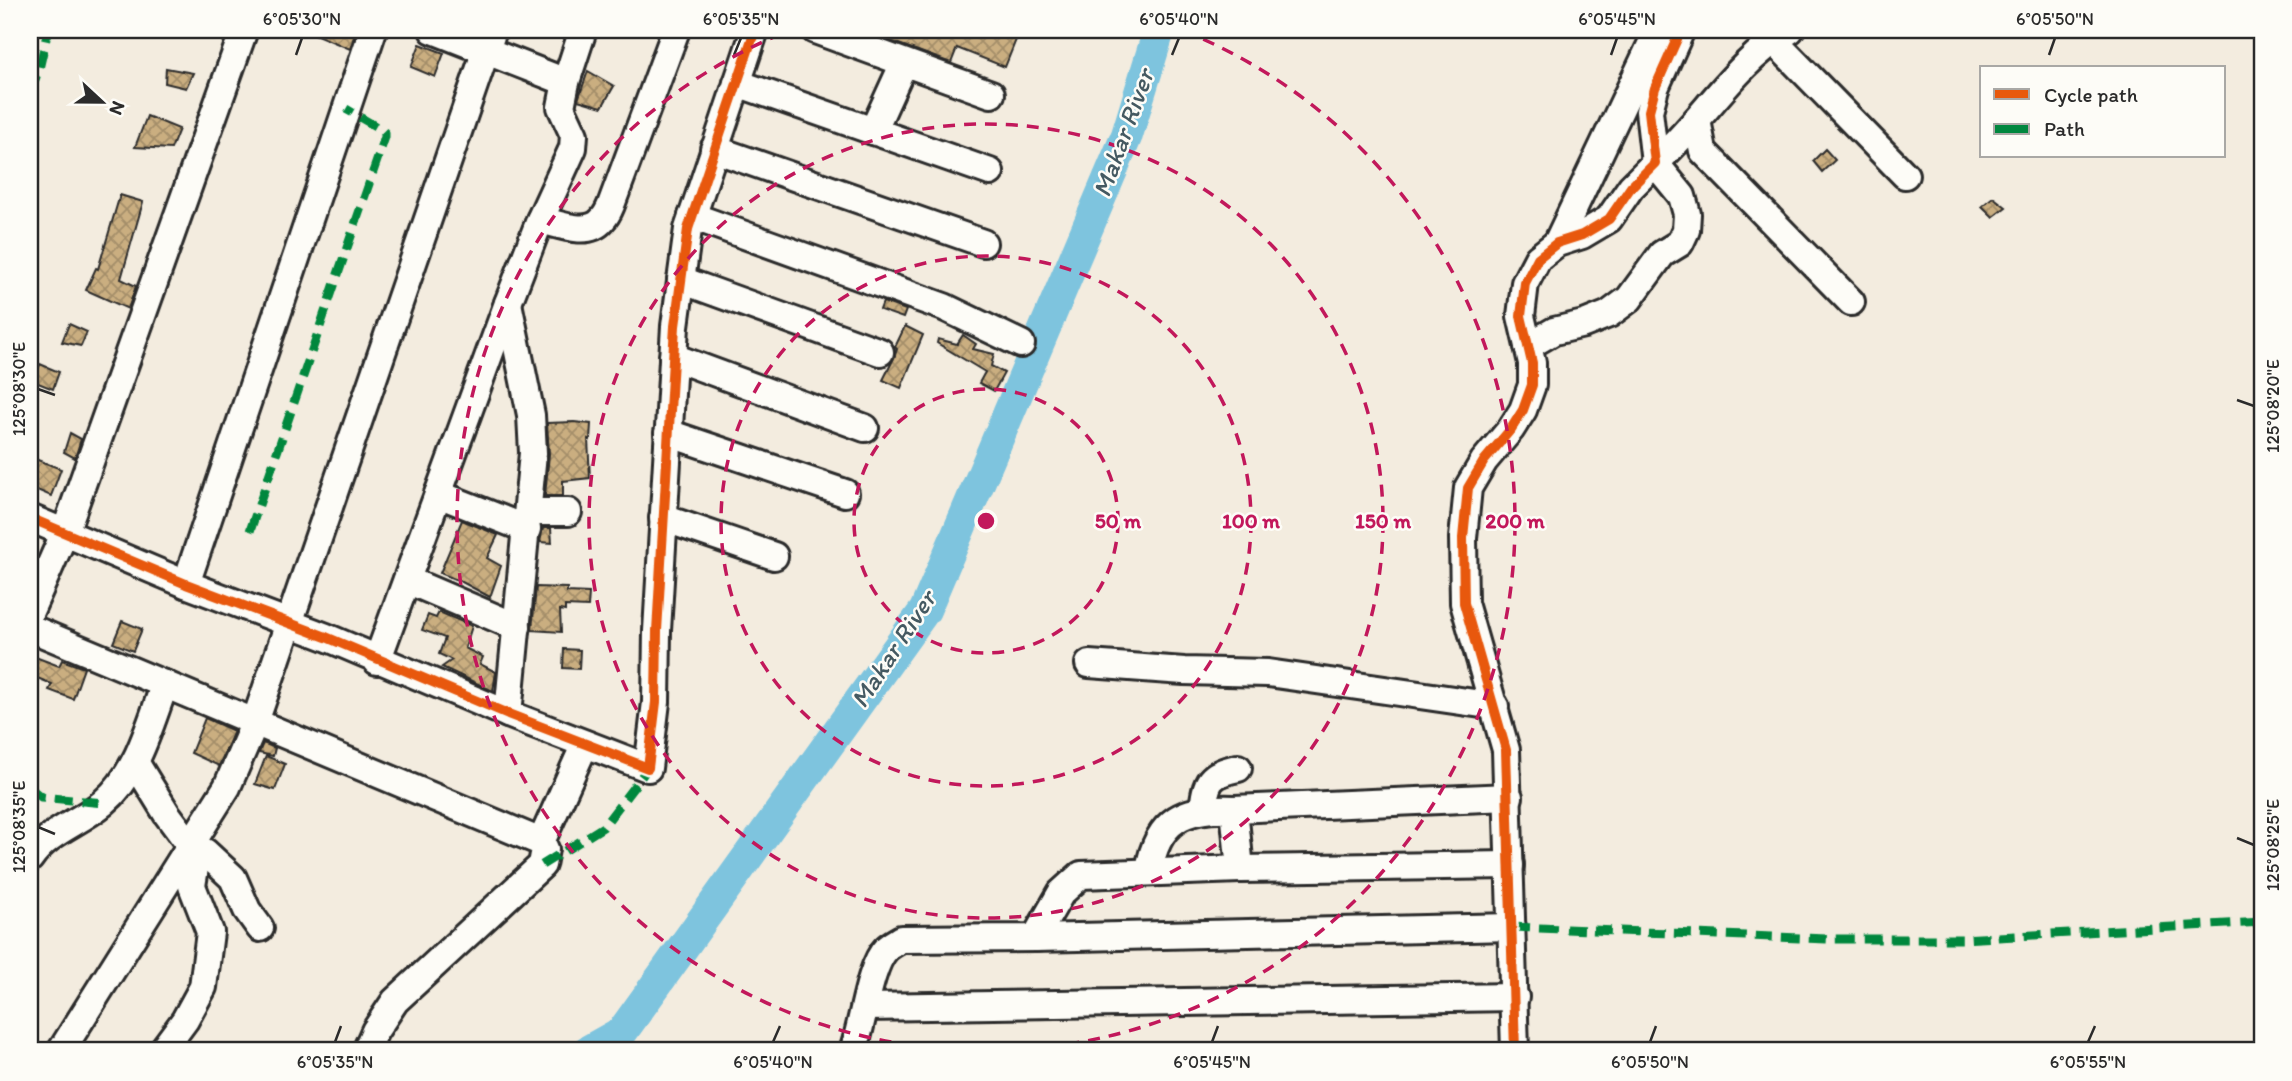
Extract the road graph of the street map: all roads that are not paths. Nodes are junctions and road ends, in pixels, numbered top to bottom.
1 (244, 30) edge
2 (373, 30) edge
3 (433, 30) edge
4 (583, 30) edge
5 (676, 30) edge
6 (755, 30) edge
7 (815, 30) edge
8 (1658, 30) edge
9 (1681, 30) edge
10 (1781, 35) edge
11 (489, 41) edge
12 (904, 63) junction
13 (566, 82) junction
14 (737, 83) junction
15 (991, 94) dead end
16 (1697, 120) junction
17 (873, 131) junction
18 (714, 149) junction
19 (1655, 163) junction
20 (990, 172) dead end
21 (1905, 176) dead end
22 (692, 216) junction
23 (540, 220) junction
24 (983, 243) dead end
25 (1558, 243) junction
26 (681, 280) junction
27 (1851, 302) dead end
28 (508, 303) junction
29 (1021, 344) dead end
30 (1528, 346) junction
31 (880, 352) dead end
32 (673, 357) junction
33 (865, 428) dead end
34 (668, 433) junction
35 (845, 493) dead end
36 (438, 494) junction
37 (568, 512) dead end
38 (30, 518) edge
39 (663, 518) junction
40 (527, 521) junction
41 (65, 532) junction
42 (774, 556) dead end
43 (407, 580) junction
44 (186, 584) junction
45 (30, 611) edge
46 (288, 623) junction
47 (517, 627) junction
48 (30, 628) edge
49 (377, 660) junction
50 (1089, 664) dead end
51 (165, 684) junction
52 (1495, 706) junction
53 (508, 714) junction
54 (255, 722) junction
55 (585, 744) junction
56 (135, 762) junction
57 (1238, 768) dead end
58 (1509, 797) junction
59 (1203, 810) junction
60 (1234, 810) junction
61 (541, 842) junction
62 (194, 847) junction
63 (30, 859) edge
64 (1510, 864) junction
65 (1142, 866) junction
66 (1240, 869) junction
67 (1512, 927) junction
68 (260, 928) dead end
69 (1035, 938) junction
70 (1515, 997) junction
71 (866, 1007) junction
72 (185, 1020) junction
73 (61, 1051) edge
74 (162, 1051) edge
75 (183, 1051) edge
76 (366, 1051) edge
77 (853, 1051) edge
78 (1515, 1051) edge

1 - 41 street
2 - 44 street
3 - 11 street
4 - 13 street
5 - 23 street
6 - 14 street
7 - 12 street
8 - 25 street
9 - 19 street
10 - 16 street
10 - 21 street
11 - 13 street
11 - 46 street
12 - 15 street
12 - 17 street
13 - 23 street
14 - 17 street
14 - 18 street
16 - 19 street
16 - 27 street
17 - 20 street
18 - 22 street
18 - 24 street
19 - 25 street
19 - 30 street
22 - 26 street
22 - 29 street
23 - 28 street
25 - 30 street
26 - 31 street
26 - 32 street
28 - 36 street
28 - 40 street
30 - 52 street
32 - 33 street
32 - 34 street
34 - 35 street
34 - 39 street
36 - 40 street
36 - 43 street
37 - 40 street
38 - 41 street
39 - 42 street
39 - 55 street
40 - 47 street
41 - 44 street
41 - 45 street
43 - 47 street
43 - 49 street
44 - 46 street
46 - 49 street
46 - 54 street
47 - 53 street
48 - 51 street
49 - 53 street
50 - 52 street
51 - 54 street
51 - 56 street
52 - 58 street
53 - 55 street
54 - 61 street
54 - 62 street
55 - 61 street
56 - 62 street
56 - 63 street
57 - 59 street
58 - 60 street
58 - 64 street
59 - 60 street
59 - 65 street
60 - 66 street
61 - 76 street
62 - 68 street
62 - 72 street
62 - 73 street
64 - 66 street
64 - 67 street
65 - 66 street
65 - 69 street
67 - 69 street
67 - 70 street
69 - 71 street
70 - 71 street
70 - 78 street
71 - 77 street
72 - 74 street
72 - 75 street

